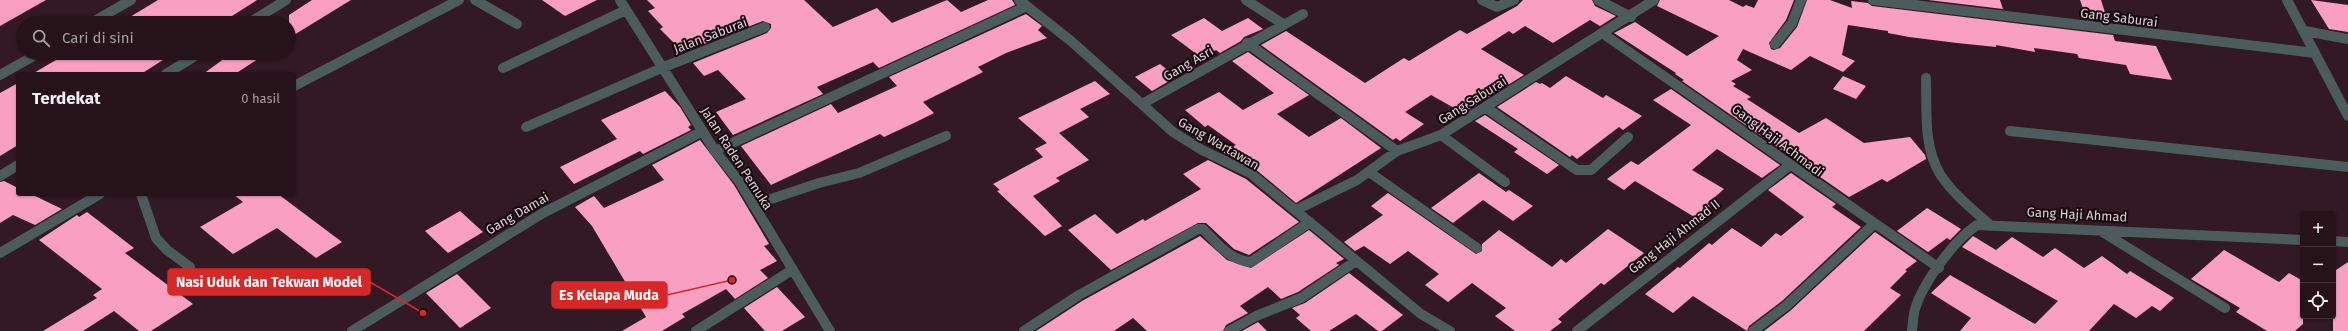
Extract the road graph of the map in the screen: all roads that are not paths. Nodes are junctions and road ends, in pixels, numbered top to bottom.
1 (131, 0) edge
2 (286, 0) edge
3 (459, 0) edge
4 (475, 0) edge
5 (620, 0) edge
6 (1246, 0) edge
7 (1482, 0) edge
8 (1514, 0) edge
9 (1598, 0) edge
10 (1654, 0) edge
11 (1801, 0) edge
12 (1873, 0) edge
13 (2287, 0) edge
14 (1023, 3) edge
15 (626, 10) junction
16 (1303, 14) dead end
17 (103, 16) edge
18 (260, 16) edge
19 (1631, 17) junction
20 (517, 24) dead end
21 (1283, 24) junction
22 (765, 28) dead end
23 (2304, 31) junction
24 (1602, 33) junction
25 (2348, 39) edge
26 (1247, 43) junction
27 (1775, 44) dead end
28 (2315, 53) junction
29 (26, 60) edge
30 (189, 60) edge
31 (664, 67) junction
32 (503, 68) dead end
33 (169, 72) edge
34 (0, 75) edge
35 (1926, 78) dead end
36 (296, 85) edge
37 (1142, 104) junction
38 (1485, 107) junction
39 (2348, 116) edge
40 (526, 127) dead end
41 (703, 131) junction
42 (2010, 131) dead end
43 (1441, 135) junction
44 (946, 136) dead end
45 (1628, 137) dead end
46 (715, 151) junction
47 (1397, 151) junction
48 (1790, 165) junction
49 (16, 166) edge
50 (2348, 167) edge
51 (1369, 172) junction
52 (0, 176) edge
53 (1505, 182) dead end
54 (97, 196) edge
55 (142, 196) edge
56 (753, 205) junction
57 (1296, 210) junction
58 (1310, 222) junction
59 (1989, 224) junction
60 (1873, 225) junction
61 (2100, 230) junction
62 (2300, 240) edge
63 (2336, 241) edge
64 (2348, 242) edge
65 (1477, 248) dead end
66 (0, 253) edge
67 (1356, 261) junction
68 (190, 267) dead end
69 (1939, 268) junction
70 (792, 270) junction
71 (2225, 308) dead end
72 (352, 331) edge
73 (696, 331) edge
74 (830, 331) edge
75 (1024, 331) edge
76 (1229, 331) edge
77 (1450, 331) edge
78 (1576, 331) edge
79 (1753, 331) edge
80 (1912, 331) edge

1 - 17 street
2 - 18 street
3 - 36 street
4 - 20 street
5 - 15 street, Jalan Raden Pemuka
6 - 21 street
7 - 8 street
9 - 19 street
10 - 19 street, Gang Saburai
11 - 27 street
12 - 28 street, Gang Saburai
13 - 23 street
14 - 37 street, Gang Wartawan
14 - 46 street
15 - 31 street, Jalan Raden Pemuka
15 - 32 street
16 - 21 street, Gang Asri
19 - 24 street, Gang Saburai
21 - 26 street, Gang Asri
22 - 31 street, Jalan Saburai
23 - 25 street
23 - 28 street
24 - 38 street, Gang Saburai
24 - 48 street, Gang Haji Achmadi
26 - 37 street, Gang Asri
26 - 47 street
28 - 39 street
29 - 34 street
30 - 33 street
31 - 40 street, Jalan Saburai
31 - 41 street, Jalan Raden Pemuka
35 - 59 street
37 - 57 street, Gang Wartawan
38 - 43 street, Gang Saburai
38 - 45 street
41 - 46 street, Jalan Raden Pemuka
41 - 72 street, Gang Damai
42 - 50 street
43 - 47 street, Gang Saburai
43 - 53 street
44 - 56 street
46 - 56 street, Jalan Raden Pemuka
47 - 51 street, Gang Saburai
48 - 60 street, Gang Haji Achmadi
48 - 78 street, Gang Haji Ahmad II
49 - 52 street
51 - 57 street, Gang Saburai
51 - 65 street
54 - 66 street
55 - 68 street
56 - 70 street, Jalan Raden Pemuka
57 - 58 street, Gang Wartawan
58 - 67 street, Gang Wartawan
58 - 75 street
59 - 61 street, Gang Haji Ahmad
59 - 69 street, Gang Haji Ahmad
60 - 69 street, Gang Haji Achmadi
60 - 79 street
61 - 62 street, Gang Haji Ahmad
61 - 71 street
63 - 64 street
67 - 76 street
67 - 77 street, Gang Wartawan
69 - 80 street, Gang Haji Ahmad
70 - 73 street
70 - 74 street, Jalan Raden Pemuka

